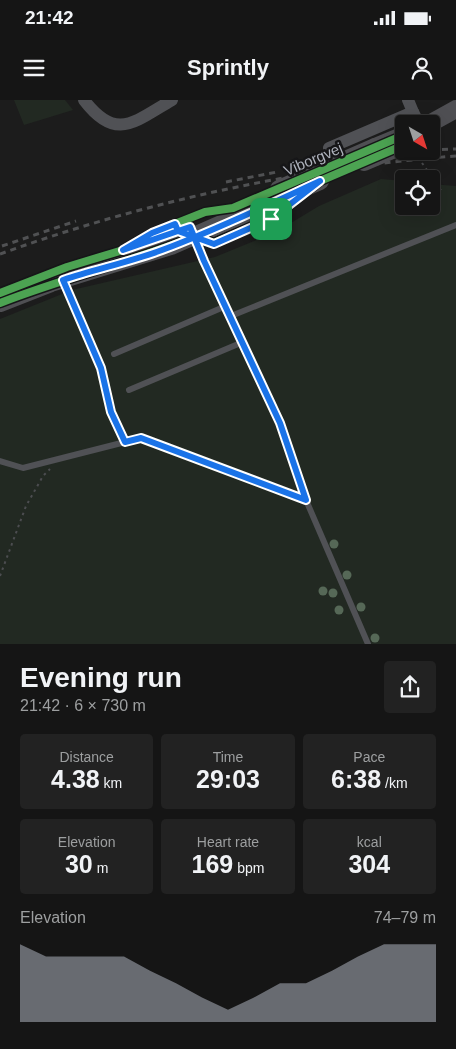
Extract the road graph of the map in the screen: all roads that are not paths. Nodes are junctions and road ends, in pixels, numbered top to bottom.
1 (84, 100) edge
2 (172, 100) edge
3 (410, 106) edge
4 (456, 109) edge
5 (440, 118) edge
6 (456, 120) edge
7 (440, 128) edge
8 (395, 139) edge
9 (329, 148) dead end
10 (395, 149) edge
11 (456, 225) edge
12 (192, 232) junction
13 (0, 293) edge
14 (0, 303) edge
15 (226, 306) junction
16 (230, 316) junction
17 (243, 342) junction
18 (114, 354) dead end
19 (129, 390) dead end
20 (0, 461) edge
21 (306, 500) junction
22 (368, 644) edge

1 - 2 street
3 - 9 street
4 - 5 street
6 - 7 street
8 - 12 street, Viborgvej, bridge
10 - 12 street, Viborgvej, bridge
11 - 16 lane
12 - 13 street, Viborgvej
12 - 14 street, Viborgvej
12 - 15 lane
15 - 16 lane
15 - 18 lane
16 - 17 lane
17 - 19 lane
17 - 21 lane
20 - 21 lane
21 - 22 lane

